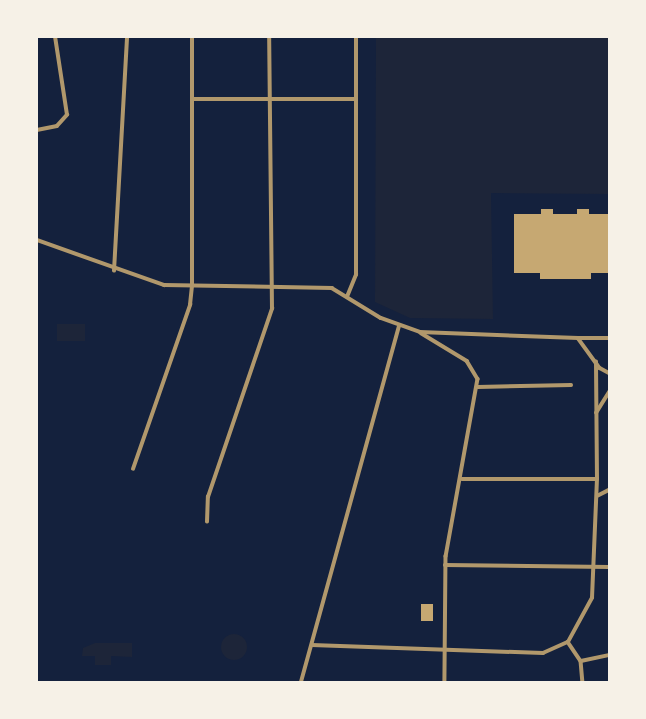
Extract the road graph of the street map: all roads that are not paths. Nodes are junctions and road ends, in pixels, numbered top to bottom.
1 (55, 37) edge
2 (127, 37) edge
3 (192, 37) edge
4 (270, 37) edge
5 (356, 37) edge
6 (192, 99) junction
7 (270, 99) junction
8 (355, 99) junction
9 (37, 130) edge
10 (37, 240) edge
11 (114, 271) junction
12 (191, 286) junction
13 (272, 286) junction
14 (347, 297) junction
15 (398, 326) junction
16 (420, 332) junction
17 (578, 338) junction
18 (609, 338) edge
19 (596, 362) junction
20 (609, 373) edge
21 (570, 385) dead end
22 (478, 387) junction
23 (609, 393) edge
24 (596, 415) junction
25 (133, 469) dead end
26 (462, 479) junction
27 (597, 479) junction
28 (609, 491) edge
29 (597, 496) junction
30 (207, 522) dead end
31 (446, 565) junction
32 (593, 566) junction
33 (609, 567) edge
34 (568, 642) junction
35 (312, 645) junction
36 (444, 650) junction
37 (609, 655) edge
38 (581, 661) junction
39 (301, 682) edge
40 (444, 682) edge
41 (583, 682) edge

1 - 9 street
2 - 11 street
3 - 6 street
4 - 7 street
5 - 8 street
6 - 7 street
6 - 12 street
7 - 8 street
7 - 13 street
8 - 14 street
10 - 11 street
11 - 12 street
12 - 13 street
12 - 25 street
13 - 14 street
13 - 30 street
14 - 15 street
15 - 16 street
15 - 35 street
16 - 17 street
16 - 22 street
17 - 18 street
17 - 19 street
19 - 20 street
19 - 24 street
21 - 22 street
22 - 26 street
23 - 24 street
24 - 27 street
26 - 27 street
26 - 31 street
27 - 29 street
28 - 29 street
29 - 32 street
31 - 32 street
31 - 36 street
32 - 33 street
32 - 34 street
34 - 36 street
34 - 38 street
35 - 36 street
35 - 39 street
36 - 40 street
37 - 38 street
38 - 41 street

